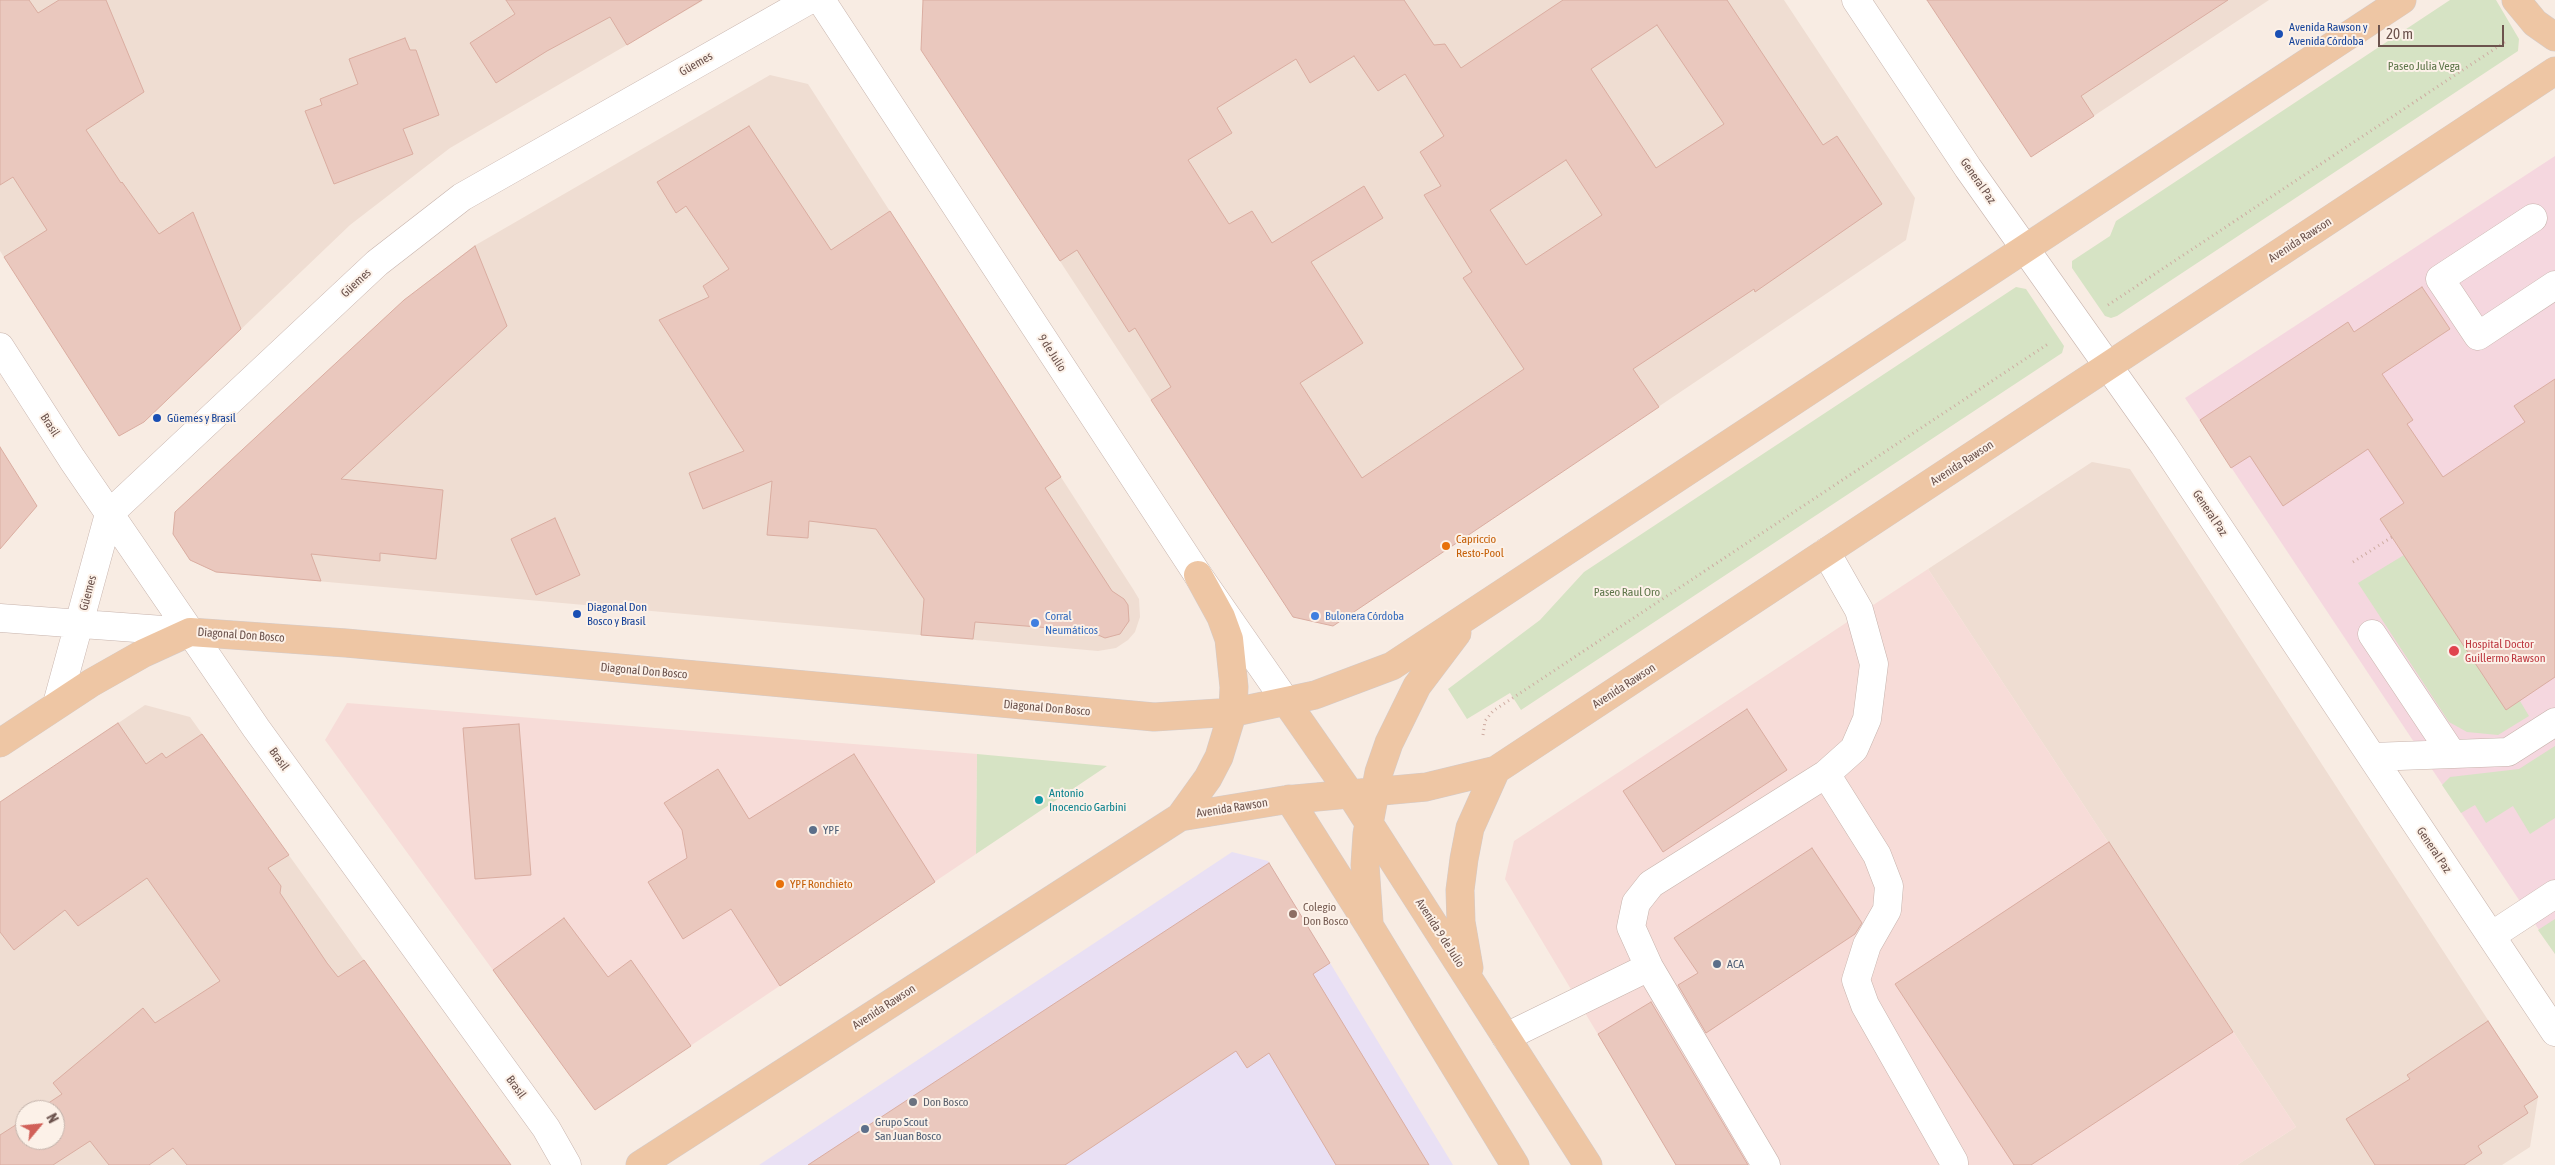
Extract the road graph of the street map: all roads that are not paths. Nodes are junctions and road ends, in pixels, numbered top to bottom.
1 (809, 0) edge
2 (821, 0) edge
3 (1856, 0) edge
4 (2402, 0) edge
5 (2516, 0) edge
6 (2545, 30) edge
7 (2555, 71) edge
8 (2533, 218) dead end
9 (2025, 249) junction
10 (2555, 285) edge
11 (0, 347) edge
12 (2108, 366) junction
13 (109, 514) junction
14 (1826, 552) junction
15 (1198, 575) junction
16 (1489, 603) junction
17 (0, 618) edge
18 (79, 626) junction
19 (190, 632) junction
20 (2372, 634) dead end
21 (1287, 702) junction
22 (57, 704) junction
23 (1232, 713) junction
24 (2555, 722) edge
25 (0, 743) edge
26 (2452, 754) junction
27 (2372, 757) junction
28 (1496, 770) junction
29 (1826, 774) junction
30 (1363, 794) junction
31 (1288, 799) junction
32 (1180, 817) junction
33 (1369, 822) junction
34 (2555, 894) edge
35 (1370, 927) junction
36 (2491, 936) junction
37 (1649, 968) junction
38 (1474, 986) junction
39 (2555, 1032) edge
40 (1506, 1037) junction
41 (567, 1165) edge
42 (640, 1165) edge
43 (1515, 1165) edge
44 (1588, 1165) edge
45 (1766, 1165) edge
46 (1954, 1165) edge

1 - 13 street, Güemes
2 - 15 street, 9 de Julio
3 - 9 street, General Paz
4 - 9 main road
5 - 6 main road
7 - 12 main road, Avenida Rawson
8 - 10 street
9 - 12 street, General Paz
9 - 16 main road
11 - 13 street, Brasil
12 - 14 main road, Avenida Rawson
12 - 27 street, General Paz
13 - 18 street, Güemes
13 - 19 street, Brasil
14 - 28 main road, Avenida Rawson
14 - 29 street
15 - 21 street, 9 de Julio
15 - 23 main road
16 - 21 main road
16 - 30 main road
17 - 18 street, Diagonal Don Bosco
18 - 19 street, Diagonal Don Bosco
18 - 22 street, Güemes
19 - 22 main road
19 - 23 main road, Diagonal Don Bosco
19 - 41 street, Brasil
20 - 26 street
21 - 23 main road, Diagonal Don Bosco
21 - 30 main road
22 - 25 main road
23 - 32 main road
24 - 26 street
26 - 27 street
27 - 36 street, General Paz
28 - 30 main road, Avenida Rawson
28 - 38 main road
29 - 37 street
29 - 46 street
30 - 31 main road, Avenida Rawson
30 - 33 main road
31 - 32 main road, Avenida Rawson
31 - 35 main road
32 - 42 main road, Avenida Rawson
33 - 35 main road
33 - 38 main road, Avenida 9 de Julio
34 - 36 street
35 - 43 main road
36 - 39 street, General Paz
37 - 40 street
37 - 45 street
38 - 40 main road, Avenida 9 de Julio
40 - 44 main road, Avenida 9 de Julio

